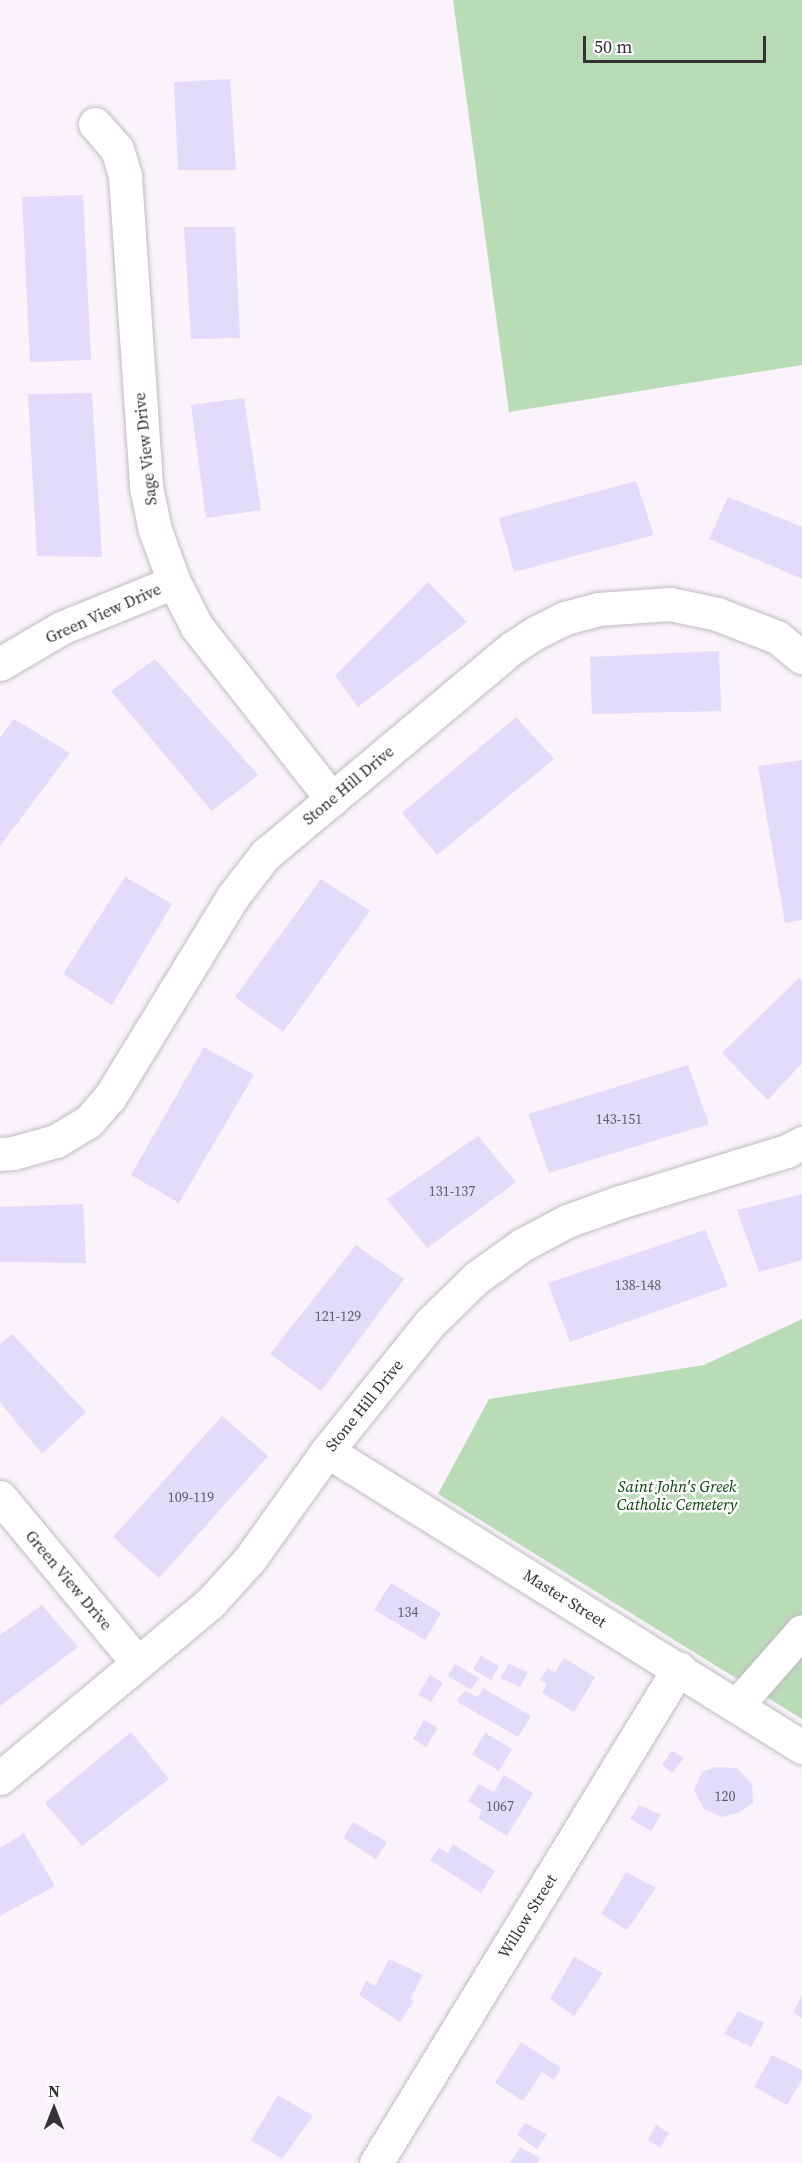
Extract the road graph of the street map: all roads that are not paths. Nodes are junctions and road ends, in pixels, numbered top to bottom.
1 (95, 124) dead end
2 (174, 582) junction
3 (802, 657) edge
4 (0, 664) edge
5 (332, 799) junction
6 (802, 1143) edge
7 (0, 1154) edge
8 (327, 1451) junction
9 (0, 1497) edge
10 (802, 1631) edge
11 (138, 1663) junction
12 (679, 1668) junction
13 (737, 1705) junction
14 (802, 1747) edge
15 (0, 1778) edge
16 (376, 2163) edge

1 - 2 street, Sage View Drive
2 - 4 street, Green View Drive
2 - 5 street, Sage View Drive
3 - 5 street, Stone Hill Drive
5 - 7 street, Stone Hill Drive
6 - 8 street, Stone Hill Drive
8 - 11 street, Stone Hill Drive
8 - 12 street, Master Street
9 - 11 street, Green View Drive
10 - 13 street
11 - 15 street, Stone Hill Drive
12 - 13 street, Master Street
12 - 16 street, Willow Street
13 - 14 street, Master Street

